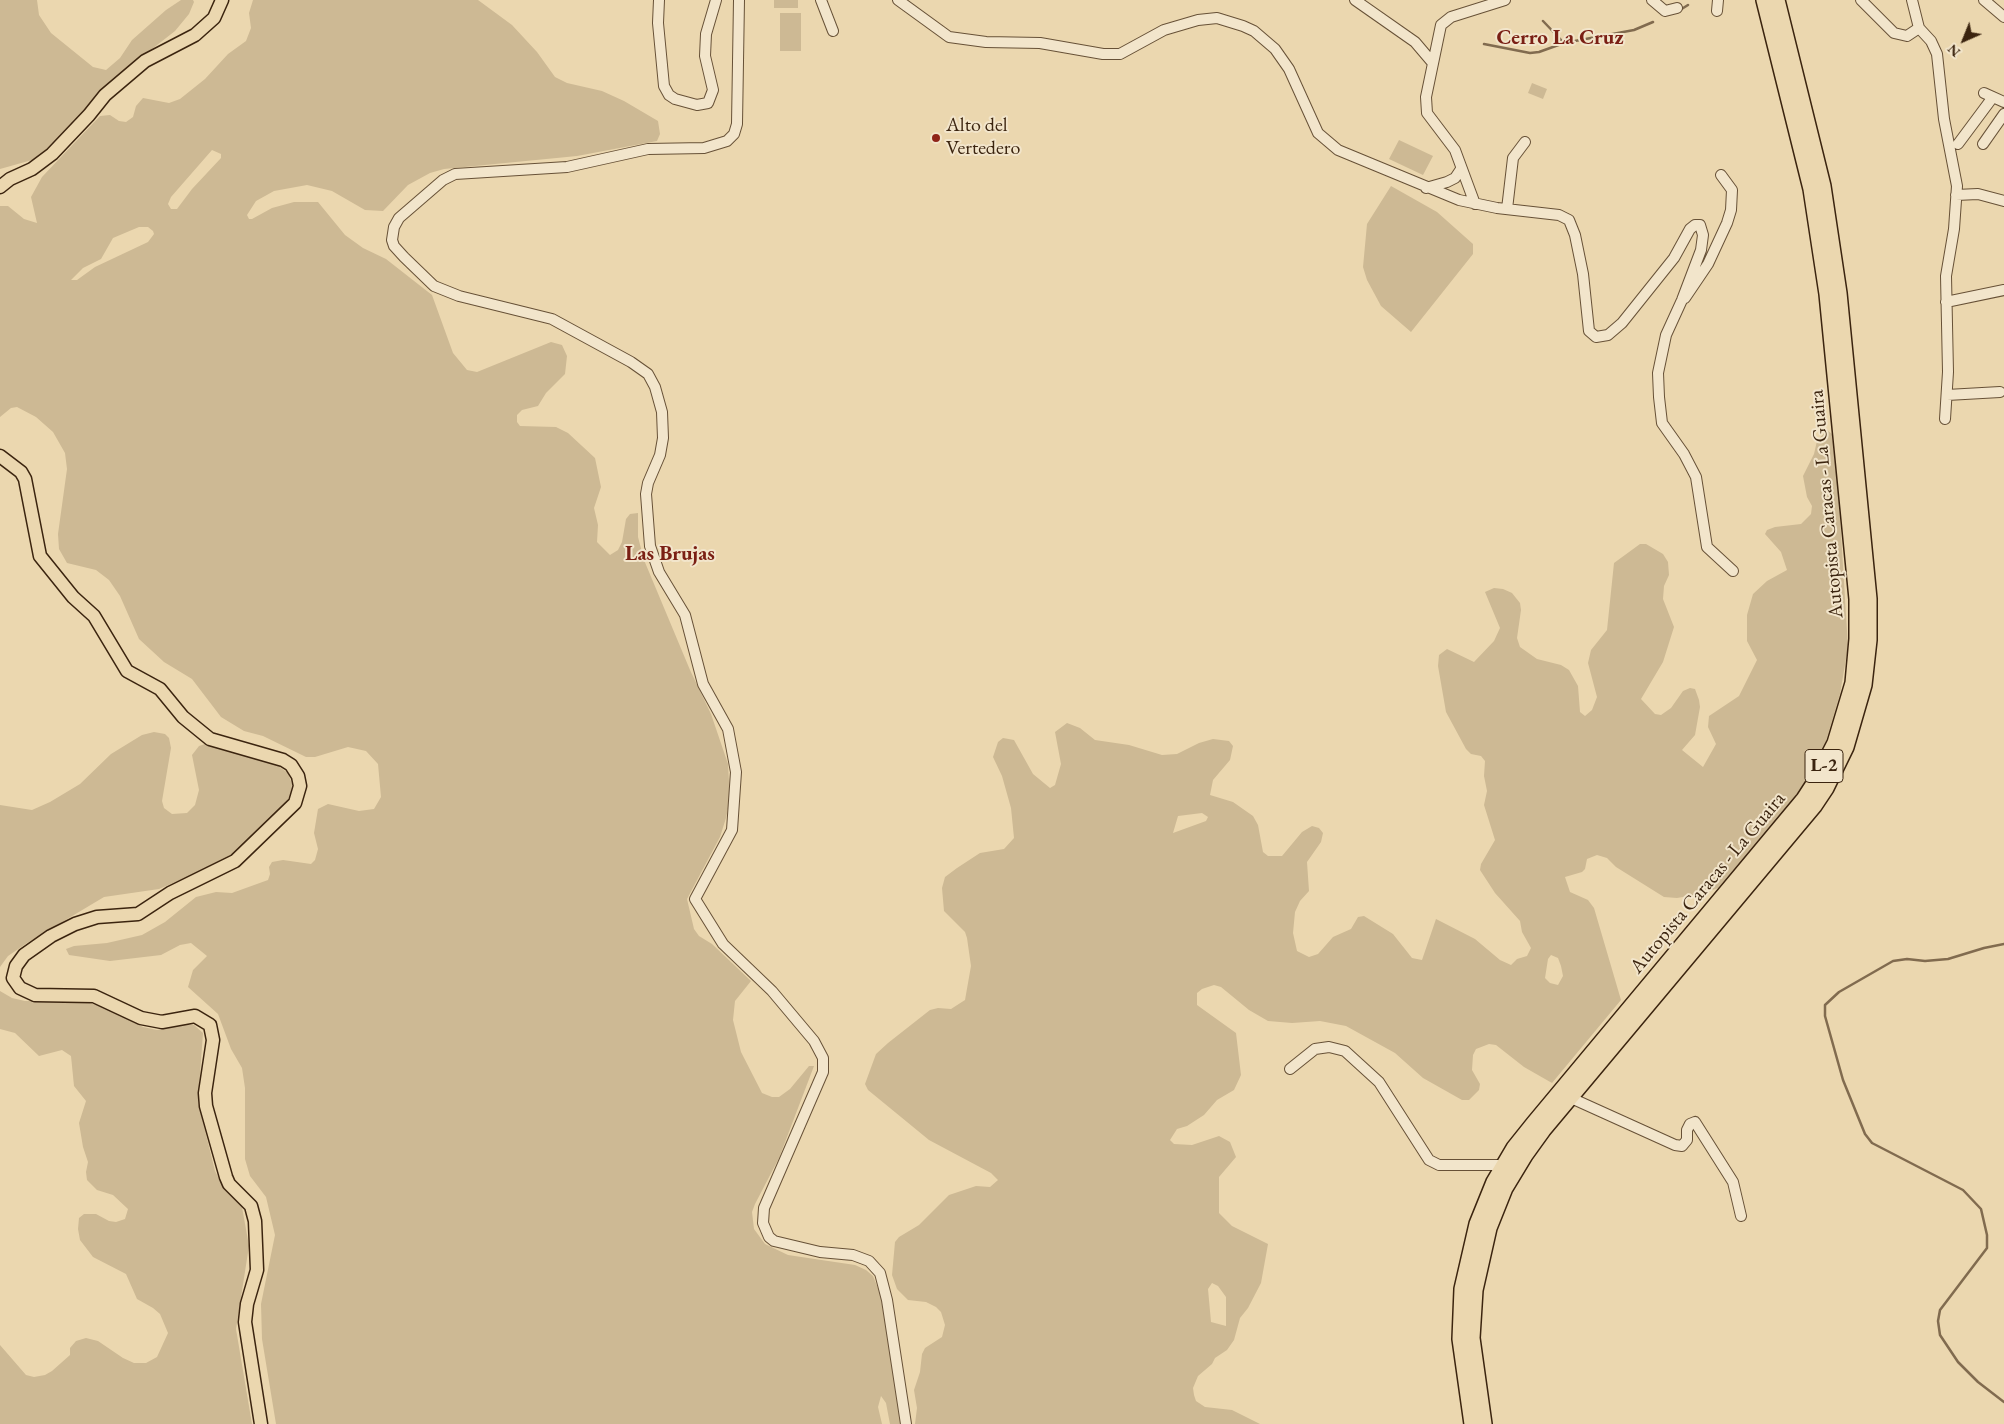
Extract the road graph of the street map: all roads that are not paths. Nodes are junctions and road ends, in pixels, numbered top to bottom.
1 (222, 0) edge
2 (659, 0) edge
3 (716, 0) edge
4 (739, 0) edge
5 (821, 0) edge
6 (898, 0) edge
7 (1355, 0) edge
8 (1505, 0) edge
9 (1652, 0) edge
10 (1718, 0) edge
11 (1764, 0) edge
12 (1777, 0) edge
13 (1861, 0) edge
14 (1912, 0) edge
15 (1984, 0) edge
16 (1677, 8) dead end
17 (1717, 11) dead end
18 (2004, 17) edge
19 (1919, 28) junction
20 (833, 31) dead end
21 (1432, 62) junction
22 (2004, 102) edge
23 (2004, 114) edge
24 (1525, 142) dead end
25 (1958, 144) dead end
26 (1983, 144) dead end
27 (1461, 169) junction
28 (1721, 174) dead end
29 (0, 187) edge
30 (1426, 188) junction
31 (1956, 195) junction
32 (2004, 201) edge
33 (1475, 204) junction
34 (1507, 209) junction
35 (2004, 290) edge
36 (1682, 300) junction
37 (1946, 302) junction
38 (2000, 392) dead end
39 (1947, 395) junction
40 (1945, 419) dead end
41 (0, 456) edge
42 (1733, 571) dead end
43 (1290, 1069) dead end
44 (1571, 1098) junction
45 (1504, 1165) junction
46 (1741, 1216) dead end
47 (262, 1424) edge
48 (906, 1424) edge
49 (1472, 1424) edge
50 (1484, 1424) edge

1 - 29 main road
2 - 3 street
4 - 48 street
5 - 20 street
6 - 30 street
7 - 21 street
8 - 21 street
9 - 16 street
10 - 17 street
11 - 45 highway, Autopista Caracas - La Guaira / L-2
12 - 44 highway, Autopista Caracas - La Guaira / L-2
13 - 19 street
14 - 19 street
15 - 18 street
19 - 31 street
21 - 27 street
22 - 25 street
23 - 26 street
24 - 34 street
27 - 30 street
27 - 33 street
28 - 36 street
30 - 33 street
31 - 32 street
31 - 37 street
33 - 34 street
34 - 36 street
35 - 37 street
36 - 42 street
37 - 39 street
38 - 39 street
39 - 40 street
41 - 47 main road
43 - 45 street
44 - 46 street
44 - 50 highway, Autopista Caracas - La Guaira / L-2
45 - 49 highway, Autopista Caracas - La Guaira / L-2

